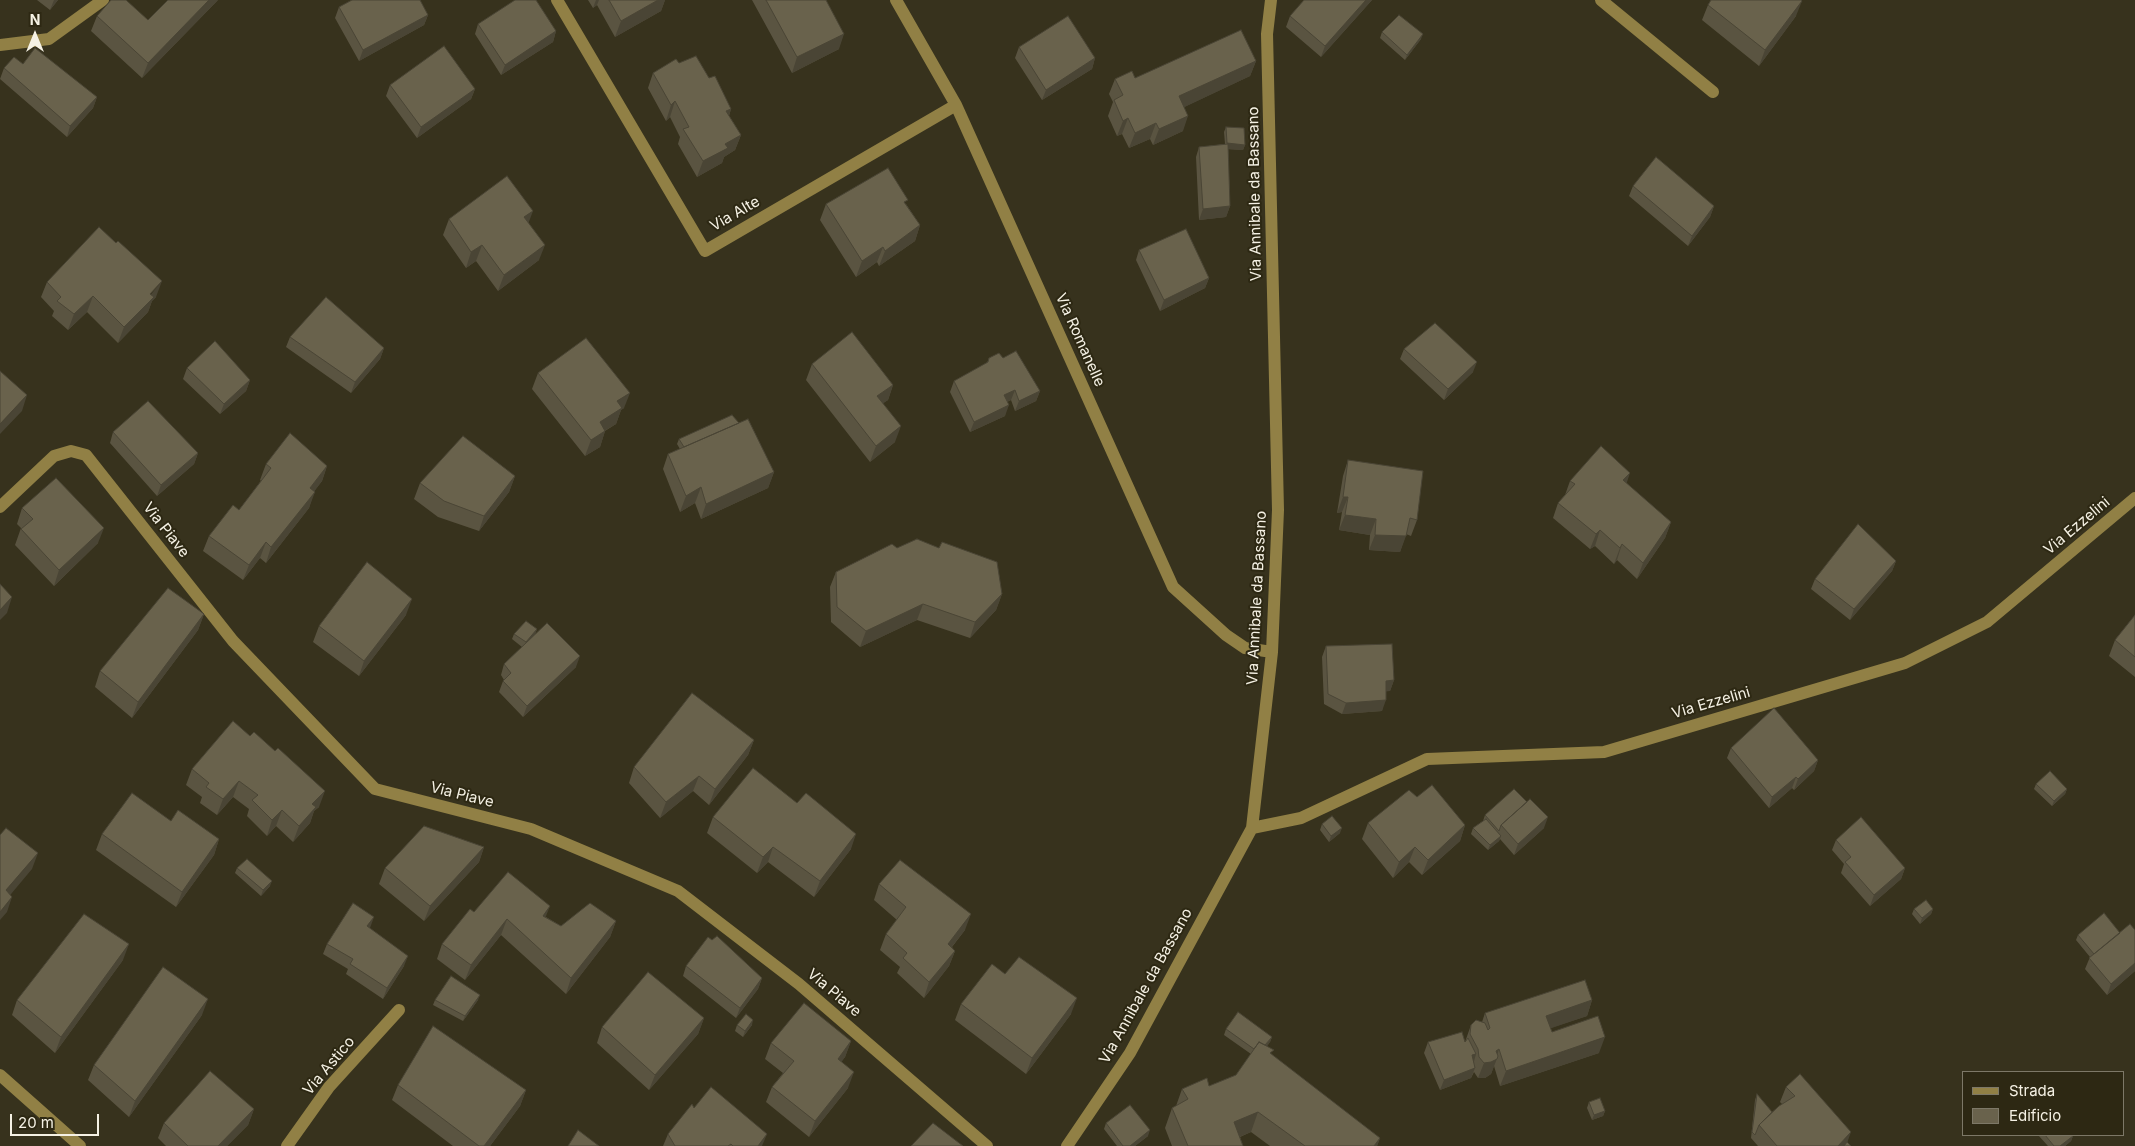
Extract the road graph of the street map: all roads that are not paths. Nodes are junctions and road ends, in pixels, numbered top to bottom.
1 (103, 0) edge
2 (557, 0) edge
3 (896, 0) edge
4 (1271, 0) edge
5 (1601, 0) edge
6 (0, 45) edge
7 (1713, 92) dead end
8 (956, 105) junction
9 (2135, 498) edge
10 (0, 507) edge
11 (1272, 652) junction
12 (1252, 828) junction
13 (399, 1010) dead end
14 (0, 1075) edge
15 (80, 1146) edge
16 (287, 1146) edge
17 (987, 1146) edge
18 (1067, 1146) edge

1 - 6 street
2 - 8 street, Via Alte
3 - 8 street, Via Romanelle
4 - 11 street, Via Annibale da Bassano
5 - 7 street
8 - 11 street, Via Romanelle
9 - 12 street, Via Ezzelini
10 - 17 street, Via Piave
11 - 12 street, Via Annibale da Bassano
12 - 18 street, Via Annibale da Bassano
13 - 16 street, Via Astico
14 - 15 street

